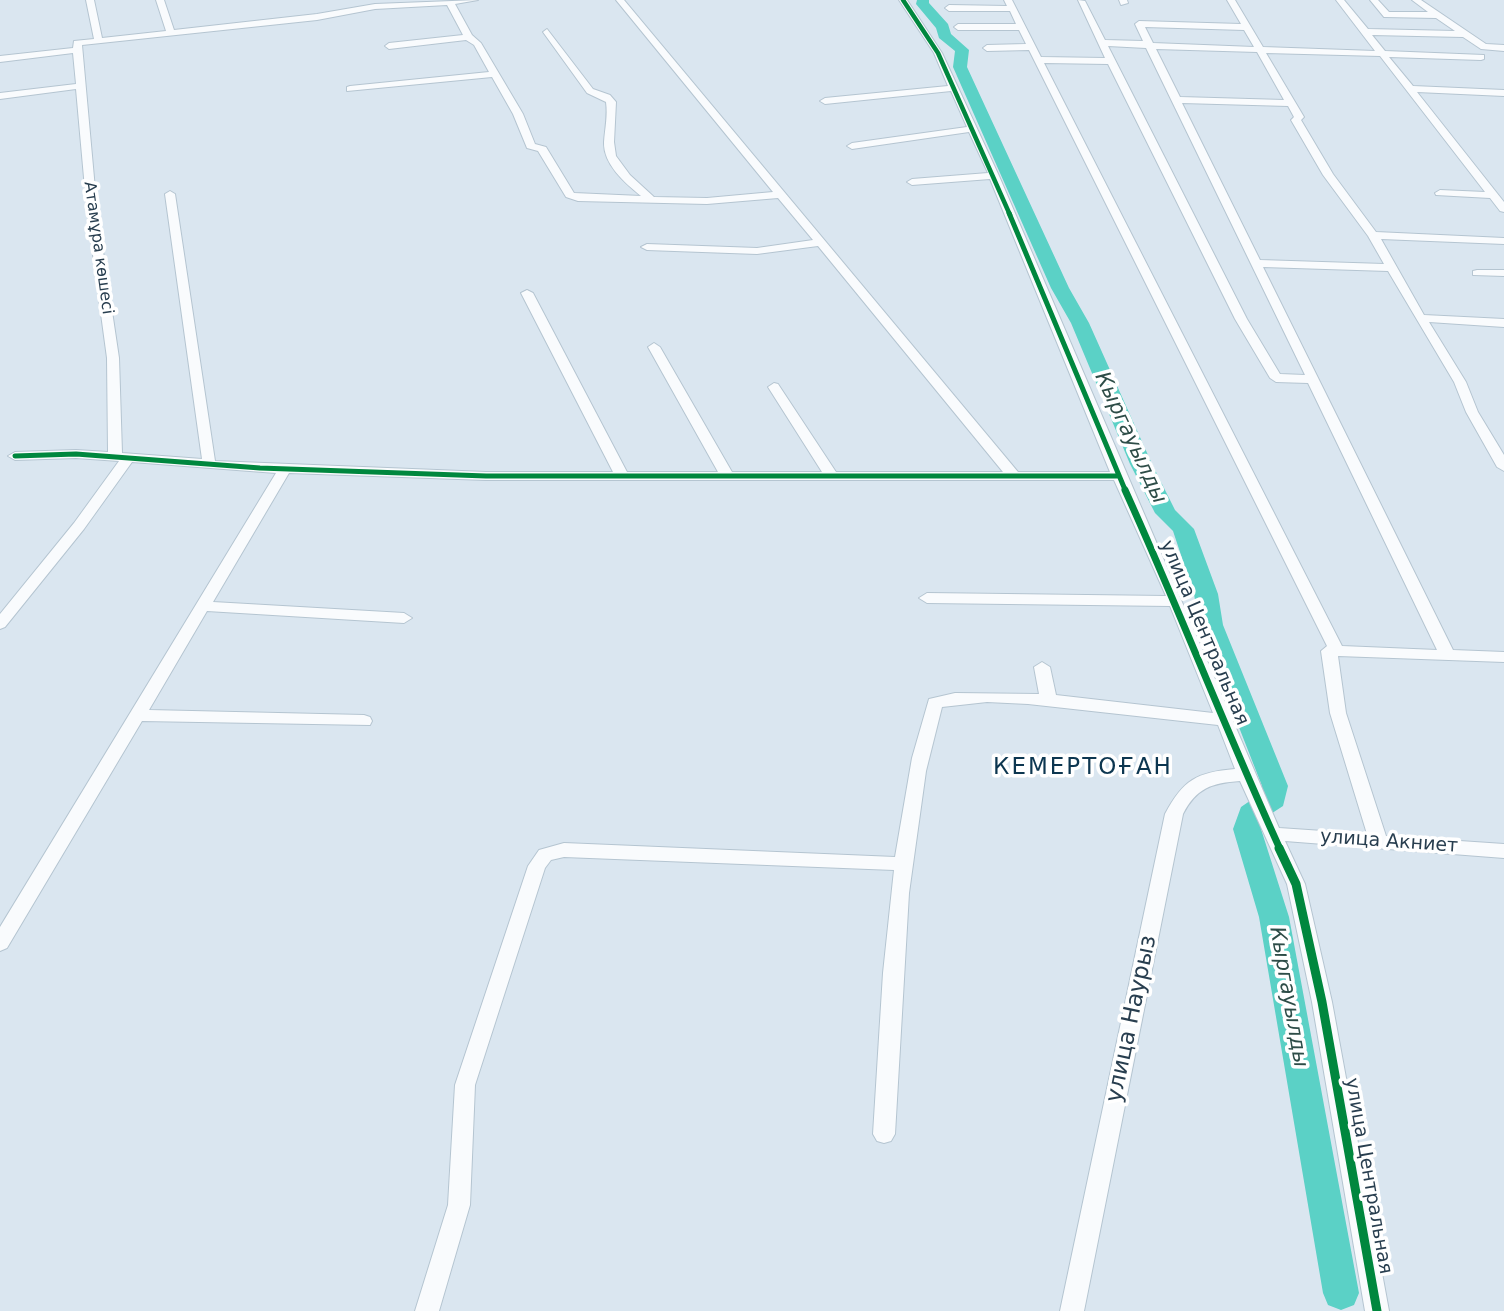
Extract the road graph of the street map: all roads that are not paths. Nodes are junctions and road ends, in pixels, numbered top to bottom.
1 (90, 0) edge
2 (160, 0) edge
3 (472, 0) edge
4 (620, 0) edge
5 (903, 0) edge
6 (1231, 0) edge
7 (1340, 0) edge
8 (1374, 0) edge
9 (1416, 0) edge
10 (408, 1) edge
11 (1081, 1) edge
12 (450, 3) junction
13 (1010, 5) edge
14 (949, 8) dead end
15 (1438, 15) junction
16 (958, 27) dead end
17 (1021, 27) junction
18 (1246, 27) junction
19 (170, 31) junction
20 (547, 32) dead end
21 (1365, 32) junction
22 (1466, 34) junction
23 (468, 37) junction
24 (98, 39) junction
25 (1102, 43) junction
26 (79, 45) junction
27 (1149, 45) junction
28 (389, 46) dead end
29 (1032, 47) junction
30 (987, 48) dead end
31 (1504, 48) edge
32 (1260, 50) junction
33 (1382, 54) junction
34 (1480, 57) dead end
35 (0, 59) edge
36 (1039, 60) junction
37 (1111, 61) junction
38 (495, 74) junction
39 (80, 86) junction
40 (953, 88) junction
41 (350, 89) dead end
42 (1408, 89) junction
43 (1504, 93) edge
44 (0, 96) edge
45 (1176, 100) junction
46 (825, 101) dead end
47 (1291, 103) junction
48 (972, 129) junction
49 (852, 146) dead end
50 (994, 176) junction
51 (912, 182) dead end
52 (1440, 193) dead end
53 (170, 194) dead end
54 (782, 194) junction
55 (1493, 195) junction
56 (652, 200) junction
57 (1504, 209) edge
58 (1373, 235) junction
59 (1504, 241) edge
60 (822, 242) junction
61 (647, 247) dead end
62 (1256, 263) junction
63 (1392, 268) junction
64 (1478, 273) dead end
65 (1504, 273) edge
66 (527, 293) dead end
67 (1420, 318) junction
68 (1504, 323) edge
69 (654, 347) dead end
70 (1311, 379) junction
71 (774, 387) dead end
72 (15, 456) dead end
73 (121, 457) junction
74 (209, 464) junction
75 (1504, 467) edge
76 (285, 469) junction
77 (622, 476) junction
78 (727, 476) junction
79 (832, 476) junction
80 (1014, 476) junction
81 (1119, 476) junction
82 (927, 598) dead end
83 (1176, 601) junction
84 (202, 606) junction
85 (404, 618) dead end
86 (0, 624) edge
87 (1337, 651) junction
88 (1448, 655) junction
89 (1504, 657) edge
90 (1042, 667) dead end
91 (1049, 701) junction
92 (137, 715) junction
93 (1223, 720) junction
94 (364, 721) dead end
95 (1249, 782) junction
96 (1270, 827) junction
97 (1378, 840) junction
98 (1504, 851) edge
99 (902, 864) junction
100 (0, 943) edge
101 (884, 1134) dead end
102 (426, 1311) edge
103 (1072, 1311) edge
104 (1377, 1311) edge

1 - 24 street
2 - 19 street
3 - 12 street
4 - 54 street
5 - 40 street, улица Центральная
6 - 18 street
7 - 21 street
8 - 15 street
9 - 15 street
10 - 12 street
10 - 19 street
11 - 25 street
12 - 23 street
13 - 14 street
13 - 17 street
15 - 22 street
16 - 17 street
17 - 29 street
18 - 27 street
18 - 32 street
19 - 24 street
20 - 56 street
21 - 22 street
21 - 33 street
22 - 31 street
23 - 28 street
23 - 38 street
24 - 26 street
25 - 27 street
25 - 37 street
26 - 35 street
26 - 39 street, Атамұра көшесі
27 - 32 street
27 - 45 street
29 - 30 street
29 - 36 street
32 - 33 street
32 - 47 street
33 - 34 street
33 - 42 street
36 - 37 street
36 - 87 street
37 - 70 street
38 - 41 street
38 - 56 street
39 - 44 street
39 - 73 street, Атамұра көшесі
40 - 46 street
40 - 48 street, улица Центральная
42 - 43 street
42 - 55 street
45 - 47 street
45 - 62 street
47 - 58 street
48 - 49 street
48 - 50 street, улица Центральная
50 - 51 street
50 - 81 street, улица Центральная
52 - 55 street
53 - 74 street
54 - 56 street
54 - 60 street
55 - 57 street
58 - 59 street
58 - 63 street
60 - 61 street
60 - 80 street
62 - 63 street
62 - 70 street
63 - 67 street
64 - 65 street
66 - 77 street
67 - 68 street
67 - 75 street
69 - 78 street
70 - 88 street
71 - 79 street
72 - 73 street
73 - 74 street
73 - 86 street
74 - 76 street
76 - 77 street
76 - 84 street
77 - 78 street
78 - 79 street
79 - 80 street
80 - 81 street
81 - 83 street, улица Центральная
82 - 83 street
83 - 93 street, улица Центральная
84 - 85 street
84 - 92 street
87 - 88 street
87 - 97 street
88 - 89 street
90 - 91 street
91 - 93 street
91 - 99 street
92 - 94 street
92 - 100 street
93 - 95 street, улица Центральная
95 - 96 street, улица Центральная
95 - 103 street, улица Наурыз
96 - 97 street, улица Акниет
96 - 104 street, улица Центральная
97 - 98 street, улица Акниет
99 - 101 street
99 - 102 street

